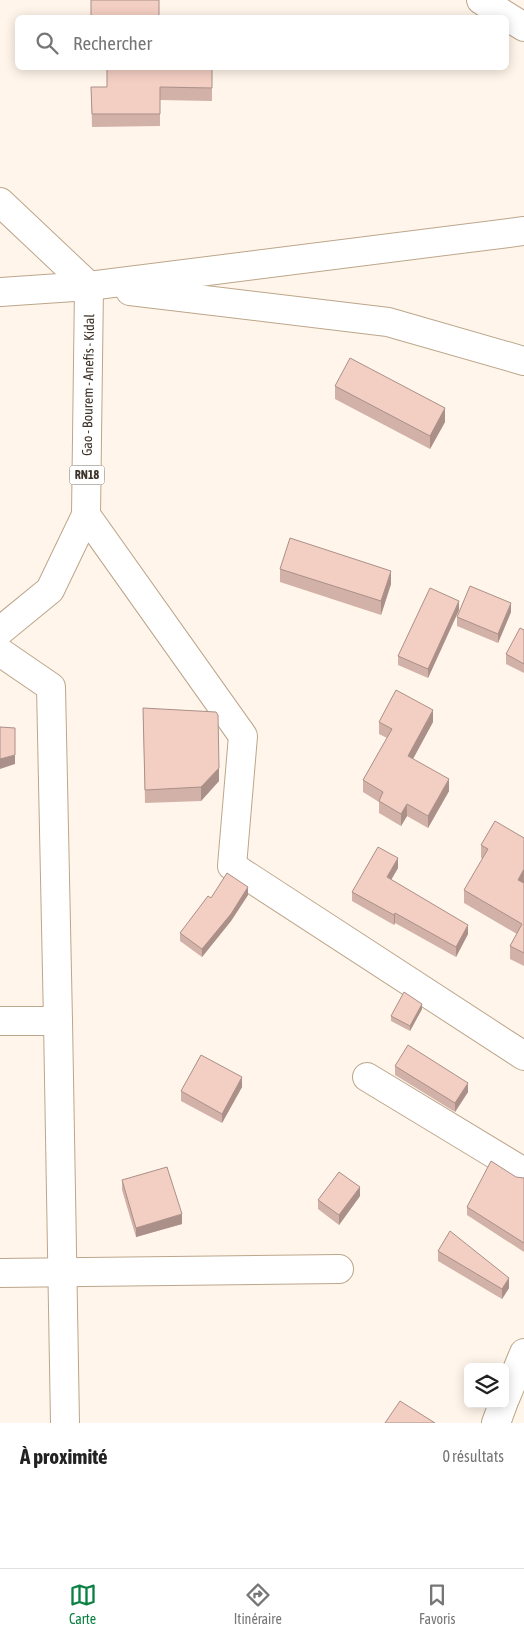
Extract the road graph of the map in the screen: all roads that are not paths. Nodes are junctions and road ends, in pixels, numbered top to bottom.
1 (481, 0) edge
2 (505, 15) edge
3 (509, 18) edge
4 (524, 27) edge
5 (0, 202) edge
6 (524, 231) edge
7 (89, 286) junction
8 (0, 292) edge
9 (524, 361) edge
10 (86, 515) junction
11 (0, 631) edge
12 (0, 652) edge
13 (0, 1021) edge
14 (58, 1021) junction
15 (524, 1056) edge
16 (367, 1077) dead end
17 (524, 1172) edge
18 (339, 1270) dead end
19 (61, 1272) junction
20 (0, 1273) edge
21 (524, 1353) edge
22 (509, 1389) edge
23 (502, 1408) edge
24 (65, 1423) edge
25 (496, 1423) edge

1 - 2 street
3 - 4 street
5 - 7 street
6 - 7 street
7 - 8 street
7 - 9 street
7 - 10 street, Gao - Bourem - Anefis - Kidal / RN18
10 - 11 street, Gao - Bourem - Anefis - Kidal / RN18
10 - 15 street
12 - 14 street
13 - 14 street
14 - 19 street
16 - 17 street
18 - 19 street
19 - 20 street
19 - 24 street
21 - 22 street
23 - 25 street

